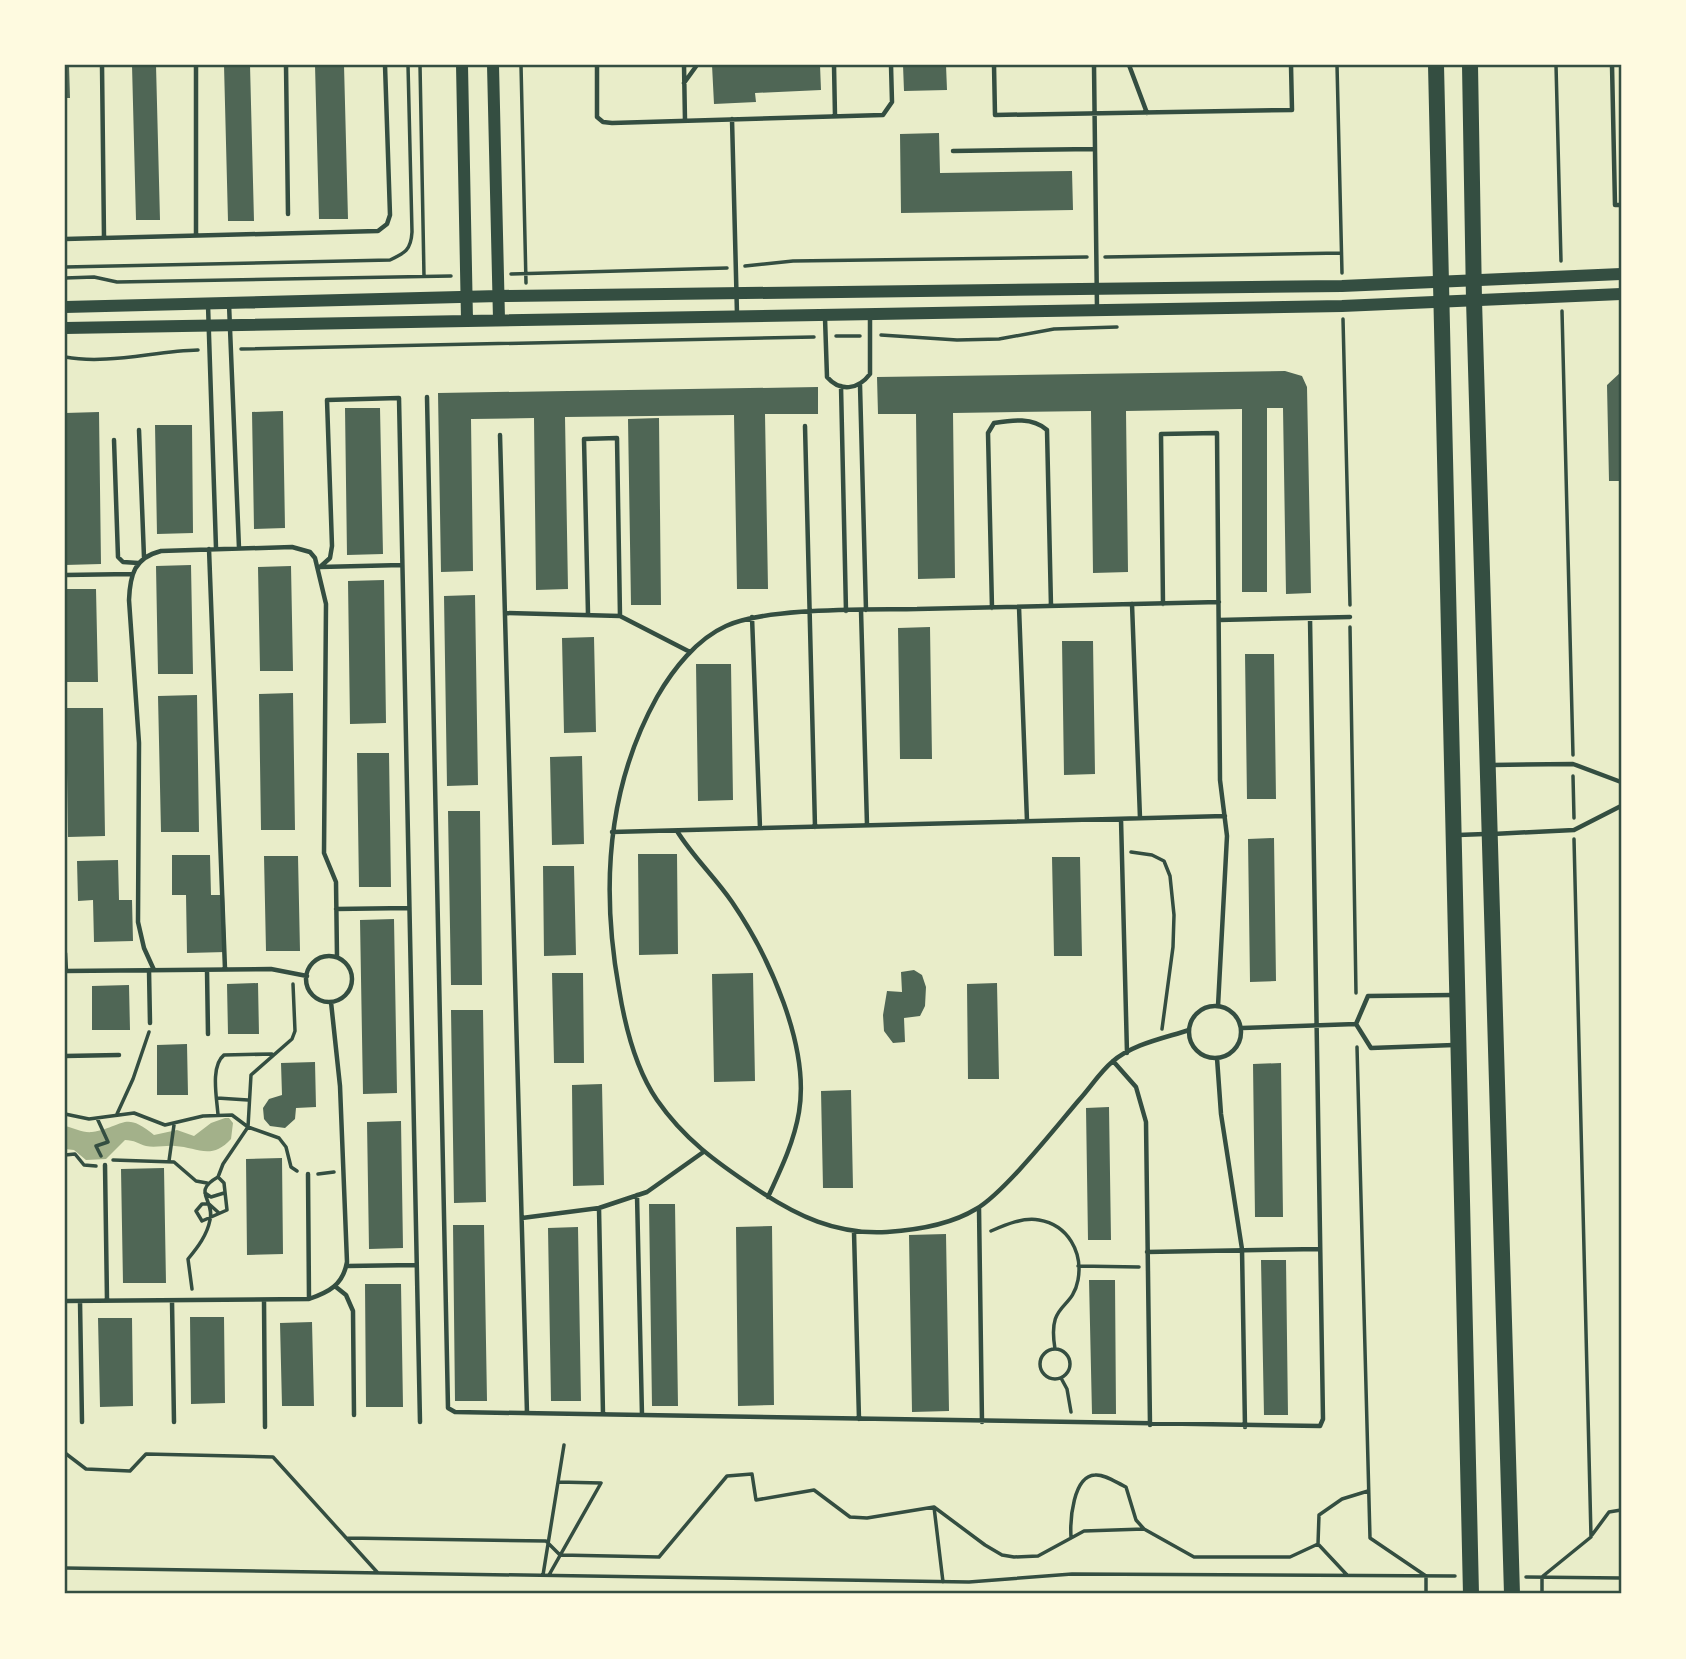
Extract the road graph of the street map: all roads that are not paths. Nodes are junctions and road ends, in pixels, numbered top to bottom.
1 (102, 65) edge
2 (197, 65) edge
3 (286, 65) edge
4 (385, 65) edge
5 (462, 65) edge
6 (493, 65) edge
7 (597, 65) edge
8 (684, 65) edge
9 (697, 65) edge
10 (834, 65) edge
11 (891, 65) edge
12 (994, 65) edge
13 (1094, 65) edge
14 (1129, 65) edge
15 (1291, 65) edge
16 (1436, 65) edge
17 (1470, 65) edge
18 (1612, 65) edge
19 (684, 83) junction
20 (1094, 113) junction
21 (1147, 113) junction
22 (835, 116) junction
23 (732, 119) junction
24 (685, 121) junction
25 (1095, 149) junction
26 (953, 151) dead end
27 (1621, 205) edge
28 (288, 214) dead end
29 (196, 236) junction
30 (104, 238) junction
31 (65, 239) edge
32 (1621, 274) edge
33 (1474, 280) junction
34 (1442, 282) junction
35 (1097, 289) junction
36 (736, 293) junction
37 (1621, 294) edge
38 (499, 296) junction
39 (467, 297) junction
40 (1474, 300) junction
41 (1442, 302) junction
42 (229, 303) junction
43 (208, 304) junction
44 (65, 307) edge
45 (1097, 309) junction
46 (870, 312) junction
47 (825, 313) junction
48 (737, 315) junction
49 (499, 319) junction
50 (467, 320) junction
51 (209, 325) junction
52 (230, 325) junction
53 (65, 328) edge
54 (860, 385) junction
55 (841, 386) junction
56 (427, 397) dead end
57 (805, 426) dead end
58 (139, 430) dead end
59 (500, 435) dead end
60 (114, 440) dead end
61 (212, 548) junction
62 (239, 548) junction
63 (144, 557) junction
64 (138, 563) junction
65 (402, 565) junction
66 (320, 567) junction
67 (132, 574) junction
68 (65, 575) edge
69 (1219, 602) junction
70 (1132, 604) junction
71 (1163, 604) junction
72 (1051, 606) junction
73 (1019, 607) junction
74 (992, 608) junction
75 (863, 610) junction
76 (846, 611) junction
77 (505, 612) junction
78 (811, 613) junction
79 (588, 614) junction
80 (620, 616) junction
81 (752, 617) junction
82 (1350, 617) road end
83 (1310, 618) junction
84 (1219, 620) junction
85 (690, 652) junction
86 (1488, 765) junction
87 (1621, 782) edge
88 (1621, 806) edge
89 (1225, 816) junction
90 (1140, 818) junction
91 (1121, 819) junction
92 (1027, 821) junction
93 (867, 825) junction
94 (815, 827) junction
95 (761, 828) junction
96 (677, 831) junction
97 (612, 832) junction
98 (1490, 834) junction
99 (1454, 835) junction
100 (409, 908) junction
101 (336, 909) junction
102 (65, 953) edge
103 (337, 957) junction
104 (225, 969) junction
105 (151, 970) junction
106 (207, 970) junction
107 (66, 971) edge
108 (307, 976) junction
109 (1457, 995) junction
110 (331, 1002) junction
111 (1218, 1006) junction
112 (150, 1023) road end
113 (1356, 1024) junction
114 (1318, 1025) junction
115 (1241, 1028) junction
116 (1189, 1030) junction
117 (208, 1034) dead end
118 (1458, 1045) junction
119 (1127, 1053) junction
120 (119, 1055) dead end
121 (65, 1056) edge
122 (1217, 1058) junction
123 (1113, 1061) junction
124 (702, 1153) junction
125 (104, 1163) road end
126 (308, 1174) road end
127 (637, 1195) junction
128 (768, 1197) junction
129 (599, 1208) junction
130 (979, 1208) junction
131 (522, 1218) junction
132 (854, 1233) junction
133 (1320, 1250) junction
134 (1242, 1251) junction
135 (1147, 1252) junction
136 (416, 1265) junction
137 (347, 1266) junction
138 (336, 1287) junction
139 (107, 1300) junction
140 (264, 1300) junction
141 (309, 1300) junction
142 (65, 1301) edge
143 (80, 1301) junction
144 (172, 1301) junction
145 (527, 1413) junction
146 (355, 1415) dead end
147 (603, 1415) junction
148 (642, 1415) junction
149 (859, 1419) junction
150 (82, 1422) dead end
151 (174, 1422) dead end
152 (420, 1422) dead end
153 (982, 1422) junction
154 (1150, 1425) junction
155 (265, 1426) dead end
156 (1245, 1427) junction
157 (1471, 1594) edge
158 (1512, 1594) edge

1 - 30 lane
2 - 29 lane
3 - 28 lane
4 - 29 lane
5 - 39 street
6 - 38 street
7 - 24 lane
8 - 19 lane
9 - 19 lane
10 - 22 lane
11 - 22 lane
12 - 20 lane
13 - 20 lane
14 - 21 lane
15 - 21 lane
16 - 34 main road
17 - 33 main road
18 - 27 lane
19 - 24 lane
20 - 21 lane
20 - 25 lane
22 - 23 lane
23 - 24 lane
23 - 36 lane
25 - 26 lane
25 - 35 lane
29 - 30 lane
30 - 31 lane
32 - 33 street
33 - 34 street
33 - 40 main road
34 - 35 street
34 - 41 main road
35 - 36 street
35 - 45 lane
36 - 38 street
36 - 48 lane
37 - 40 street
38 - 39 street
38 - 49 street
39 - 42 street
39 - 50 street
40 - 41 street
40 - 86 main road
41 - 45 street
41 - 99 main road
42 - 43 street
42 - 52 lane
43 - 44 street
43 - 51 lane
45 - 46 street
46 - 47 street
46 - 54 lane
47 - 48 street
47 - 55 lane
48 - 49 street
49 - 50 street
50 - 52 street
51 - 52 street
51 - 53 street
51 - 61 lane
52 - 62 lane
54 - 55 lane
54 - 75 lane
55 - 76 lane
56 - 145 lane
57 - 78 lane
58 - 63 lane
59 - 77 lane
60 - 64 lane
61 - 62 lane
61 - 63 lane
61 - 104 lane
62 - 66 lane
63 - 64 lane
64 - 67 lane
65 - 66 lane
65 - 66 lane
65 - 100 lane
66 - 101 lane
67 - 68 lane
67 - 105 lane
69 - 71 lane
69 - 71 lane
69 - 84 lane
70 - 71 lane
70 - 72 lane
70 - 90 lane
72 - 73 lane
72 - 74 lane
73 - 74 lane
73 - 92 lane
74 - 75 lane
75 - 76 lane
75 - 93 lane
76 - 78 lane
77 - 79 lane
77 - 131 lane
78 - 81 lane
78 - 94 lane
79 - 80 lane
79 - 80 lane
80 - 85 lane
81 - 85 lane
81 - 95 lane
82 - 83 lane
83 - 84 lane
83 - 114 lane
84 - 89 lane
85 - 97 lane
86 - 87 lane
86 - 98 main road
88 - 98 lane
89 - 90 lane
89 - 111 lane
90 - 91 lane
91 - 92 lane
91 - 119 lane
92 - 93 lane
93 - 94 lane
94 - 95 lane
95 - 96 lane
96 - 97 lane
96 - 128 lane
97 - 124 lane
98 - 99 lane
98 - 158 main road
99 - 109 main road
100 - 101 lane
100 - 136 lane
101 - 103 lane
102 - 107 lane
103 - 108 lane
103 - 110 lane
104 - 106 lane
104 - 108 lane
105 - 106 lane
105 - 107 lane
105 - 112 lane
106 - 117 lane
108 - 110 lane
109 - 113 lane
109 - 118 main road
110 - 137 lane
111 - 115 lane
111 - 116 lane
113 - 114 lane
113 - 118 lane
114 - 115 lane
114 - 133 lane
115 - 122 lane
116 - 119 lane
116 - 122 lane
118 - 157 main road
119 - 123 lane
120 - 121 lane
122 - 134 lane
123 - 130 lane
123 - 135 lane
124 - 127 lane
124 - 128 lane
125 - 139 lane
126 - 141 lane
127 - 129 lane
127 - 148 lane
128 - 132 lane
129 - 131 lane
129 - 147 lane
130 - 132 lane
130 - 153 lane
131 - 145 lane
132 - 149 lane
133 - 134 lane
133 - 156 lane
134 - 135 lane
134 - 156 lane
135 - 154 lane
136 - 137 lane
136 - 152 lane
137 - 138 lane
138 - 141 lane
138 - 146 lane
139 - 143 lane
139 - 144 lane
140 - 141 lane
140 - 144 lane
140 - 155 lane
142 - 143 lane
143 - 150 lane
144 - 151 lane
145 - 147 lane
147 - 148 lane
148 - 149 lane
149 - 153 lane
153 - 154 lane
154 - 156 lane

